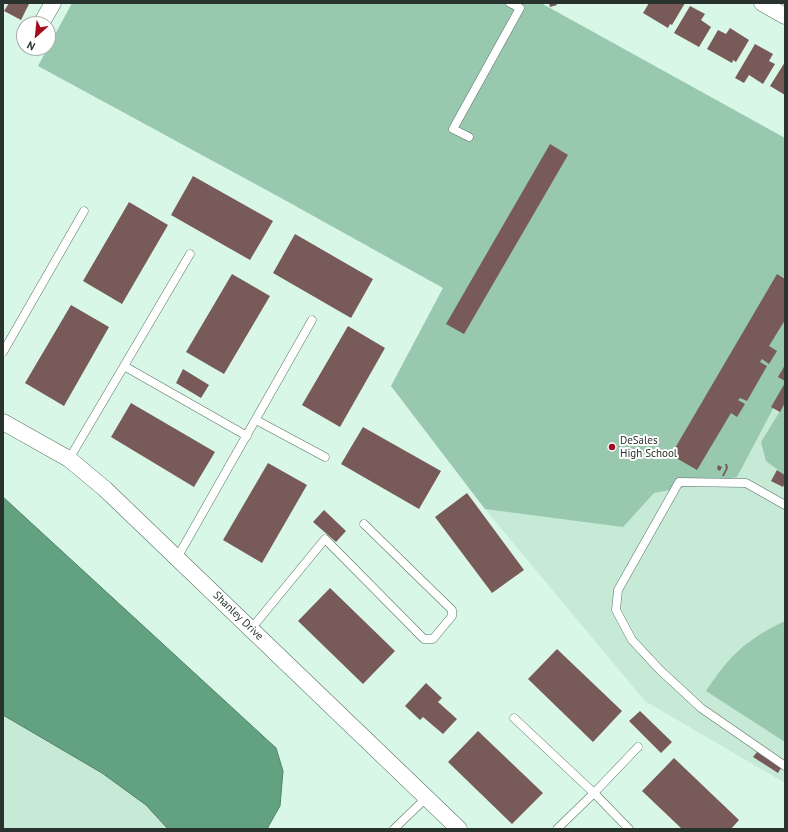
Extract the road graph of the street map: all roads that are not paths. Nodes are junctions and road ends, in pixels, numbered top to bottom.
1 (54, 3) edge
2 (510, 3) edge
3 (762, 3) edge
4 (46, 16) edge
5 (785, 16) edge
6 (469, 137) dead end
7 (84, 211) dead end
8 (190, 254) dead end
9 (312, 320) dead end
10 (3, 352) edge
11 (124, 366) junction
12 (256, 420) junction
13 (3, 422) edge
14 (247, 436) junction
15 (325, 457) dead end
16 (69, 459) junction
17 (785, 505) edge
18 (364, 524) dead end
19 (177, 558) junction
20 (251, 629) junction
21 (514, 718) dead end
22 (638, 747) dead end
23 (785, 766) edge
24 (594, 793) junction
25 (426, 798) junction
26 (394, 829) edge
27 (459, 829) edge
28 (557, 829) edge
29 (629, 829) edge

1 - 4 street
2 - 6 lane
3 - 5 street
7 - 10 lane
8 - 11 lane
9 - 12 lane
11 - 14 lane
11 - 16 lane
12 - 14 lane
12 - 15 lane
13 - 16 street, Shanley Drive
14 - 19 lane
16 - 19 street, Shanley Drive
17 - 23 lane
18 - 20 lane
19 - 20 street, Shanley Drive
20 - 25 street, Shanley Drive
21 - 24 lane
22 - 24 lane
24 - 28 lane
24 - 29 lane
25 - 26 lane
25 - 27 street, Shanley Drive

